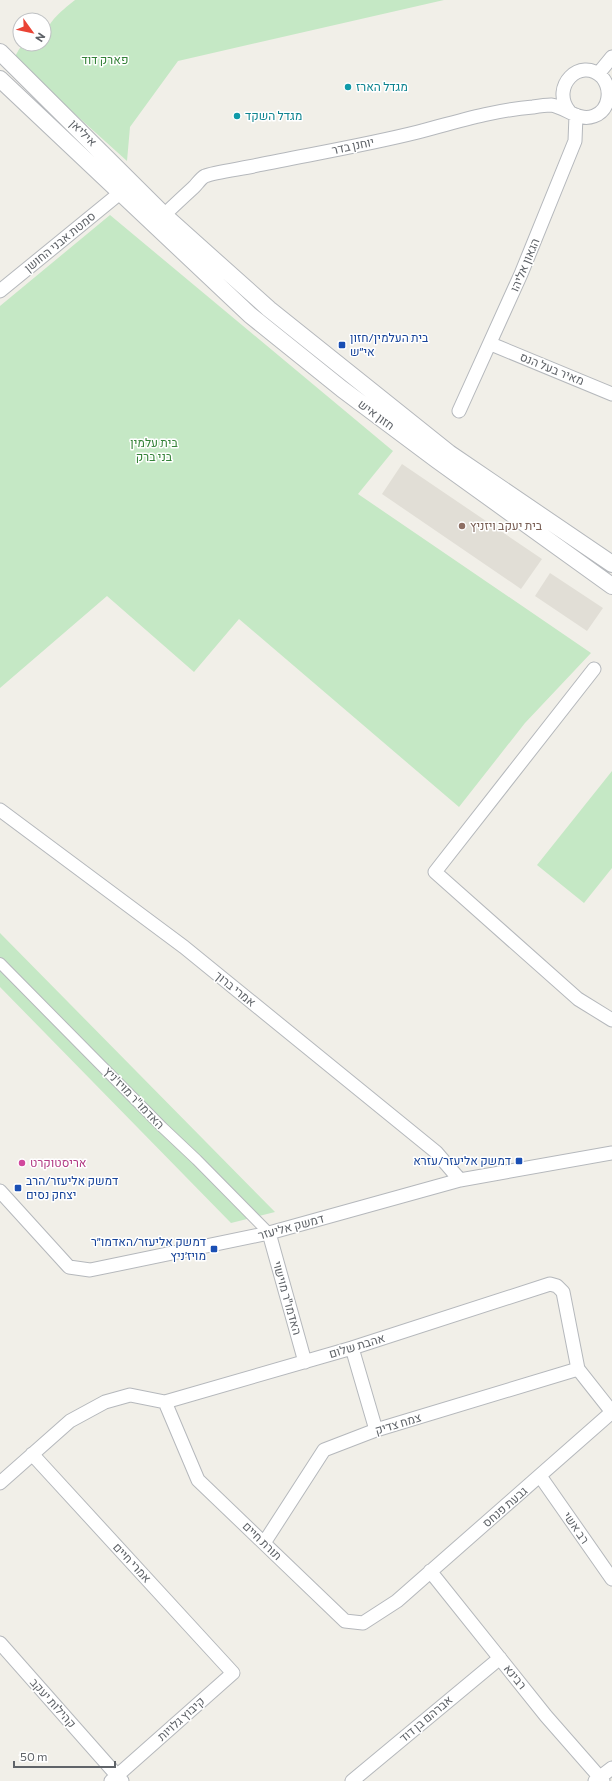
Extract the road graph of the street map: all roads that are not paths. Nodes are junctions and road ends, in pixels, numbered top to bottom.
1 (0, 52) edge
2 (612, 57) edge
3 (598, 74) junction
4 (0, 79) edge
5 (572, 113) junction
6 (120, 193) junction
7 (159, 220) junction
8 (0, 291) edge
9 (491, 344) junction
10 (612, 394) edge
11 (460, 411) dead end
12 (612, 564) edge
13 (612, 586) edge
14 (594, 669) dead end
15 (0, 810) edge
16 (0, 963) edge
17 (612, 1020) edge
18 (612, 1153) edge
19 (460, 1180) junction
20 (0, 1191) edge
21 (269, 1233) junction
22 (352, 1348) junction
23 (305, 1362) junction
24 (578, 1369) junction
25 (164, 1402) junction
26 (612, 1412) edge
27 (376, 1430) junction
28 (32, 1454) junction
29 (540, 1476) junction
30 (0, 1483) edge
31 (264, 1543) junction
32 (430, 1571) junction
33 (612, 1579) edge
34 (397, 1601) joint
35 (0, 1643) edge
36 (500, 1658) junction
37 (233, 1673) joint
38 (612, 1768) edge
39 (117, 1779) edge
40 (599, 1780) edge
41 (352, 1781) edge

1 - 7 street, איליאן
2 - 3 street
3 - 5 street
3 - 5 street
4 - 6 street, איליאן
5 - 7 street, יוחנן בדר
5 - 9 street, הגאון אליהו
6 - 7 street, איליאן
6 - 8 street, סמטת אבני החושן
7 - 12 street, חזון איש
7 - 13 street, חזון איש
9 - 10 street, מאיר בעל הנס
9 - 11 street, הגאון אליהו
14 - 17 street
15 - 19 street, אמרי ברוך
16 - 21 street, האדמו"ר מויז'ניץ
18 - 19 street, דמשק אליעזר
19 - 21 street, דמשק אליעזר
20 - 21 street, דמשק אליעזר
21 - 23 street, האדמו"ר מוישוי
22 - 23 street, אהבת שלום
22 - 24 street, אהבת שלום
22 - 27 street
23 - 25 street, אהבת שלום
24 - 26 street, אהבת שלום
24 - 27 street, צמח צדיק
25 - 28 street, אהבת שלום
25 - 31 street, תורת חיים
26 - 29 street, גבעת פנחס
27 - 31 street, צמח צדיק
28 - 30 street, אהבת שלום
28 - 37 street, אמרי חיים
29 - 32 street, גבעת פנחס
29 - 33 street, רב אשי
31 - 34 street, תורת חיים
32 - 34 street, גבעת פנחס
32 - 36 street, רבינא
35 - 39 street, קהילות יעקב
36 - 40 street, רבינא
36 - 41 street, אברהם בן דוד
37 - 39 street, קיבוץ גלויות
38 - 40 street

